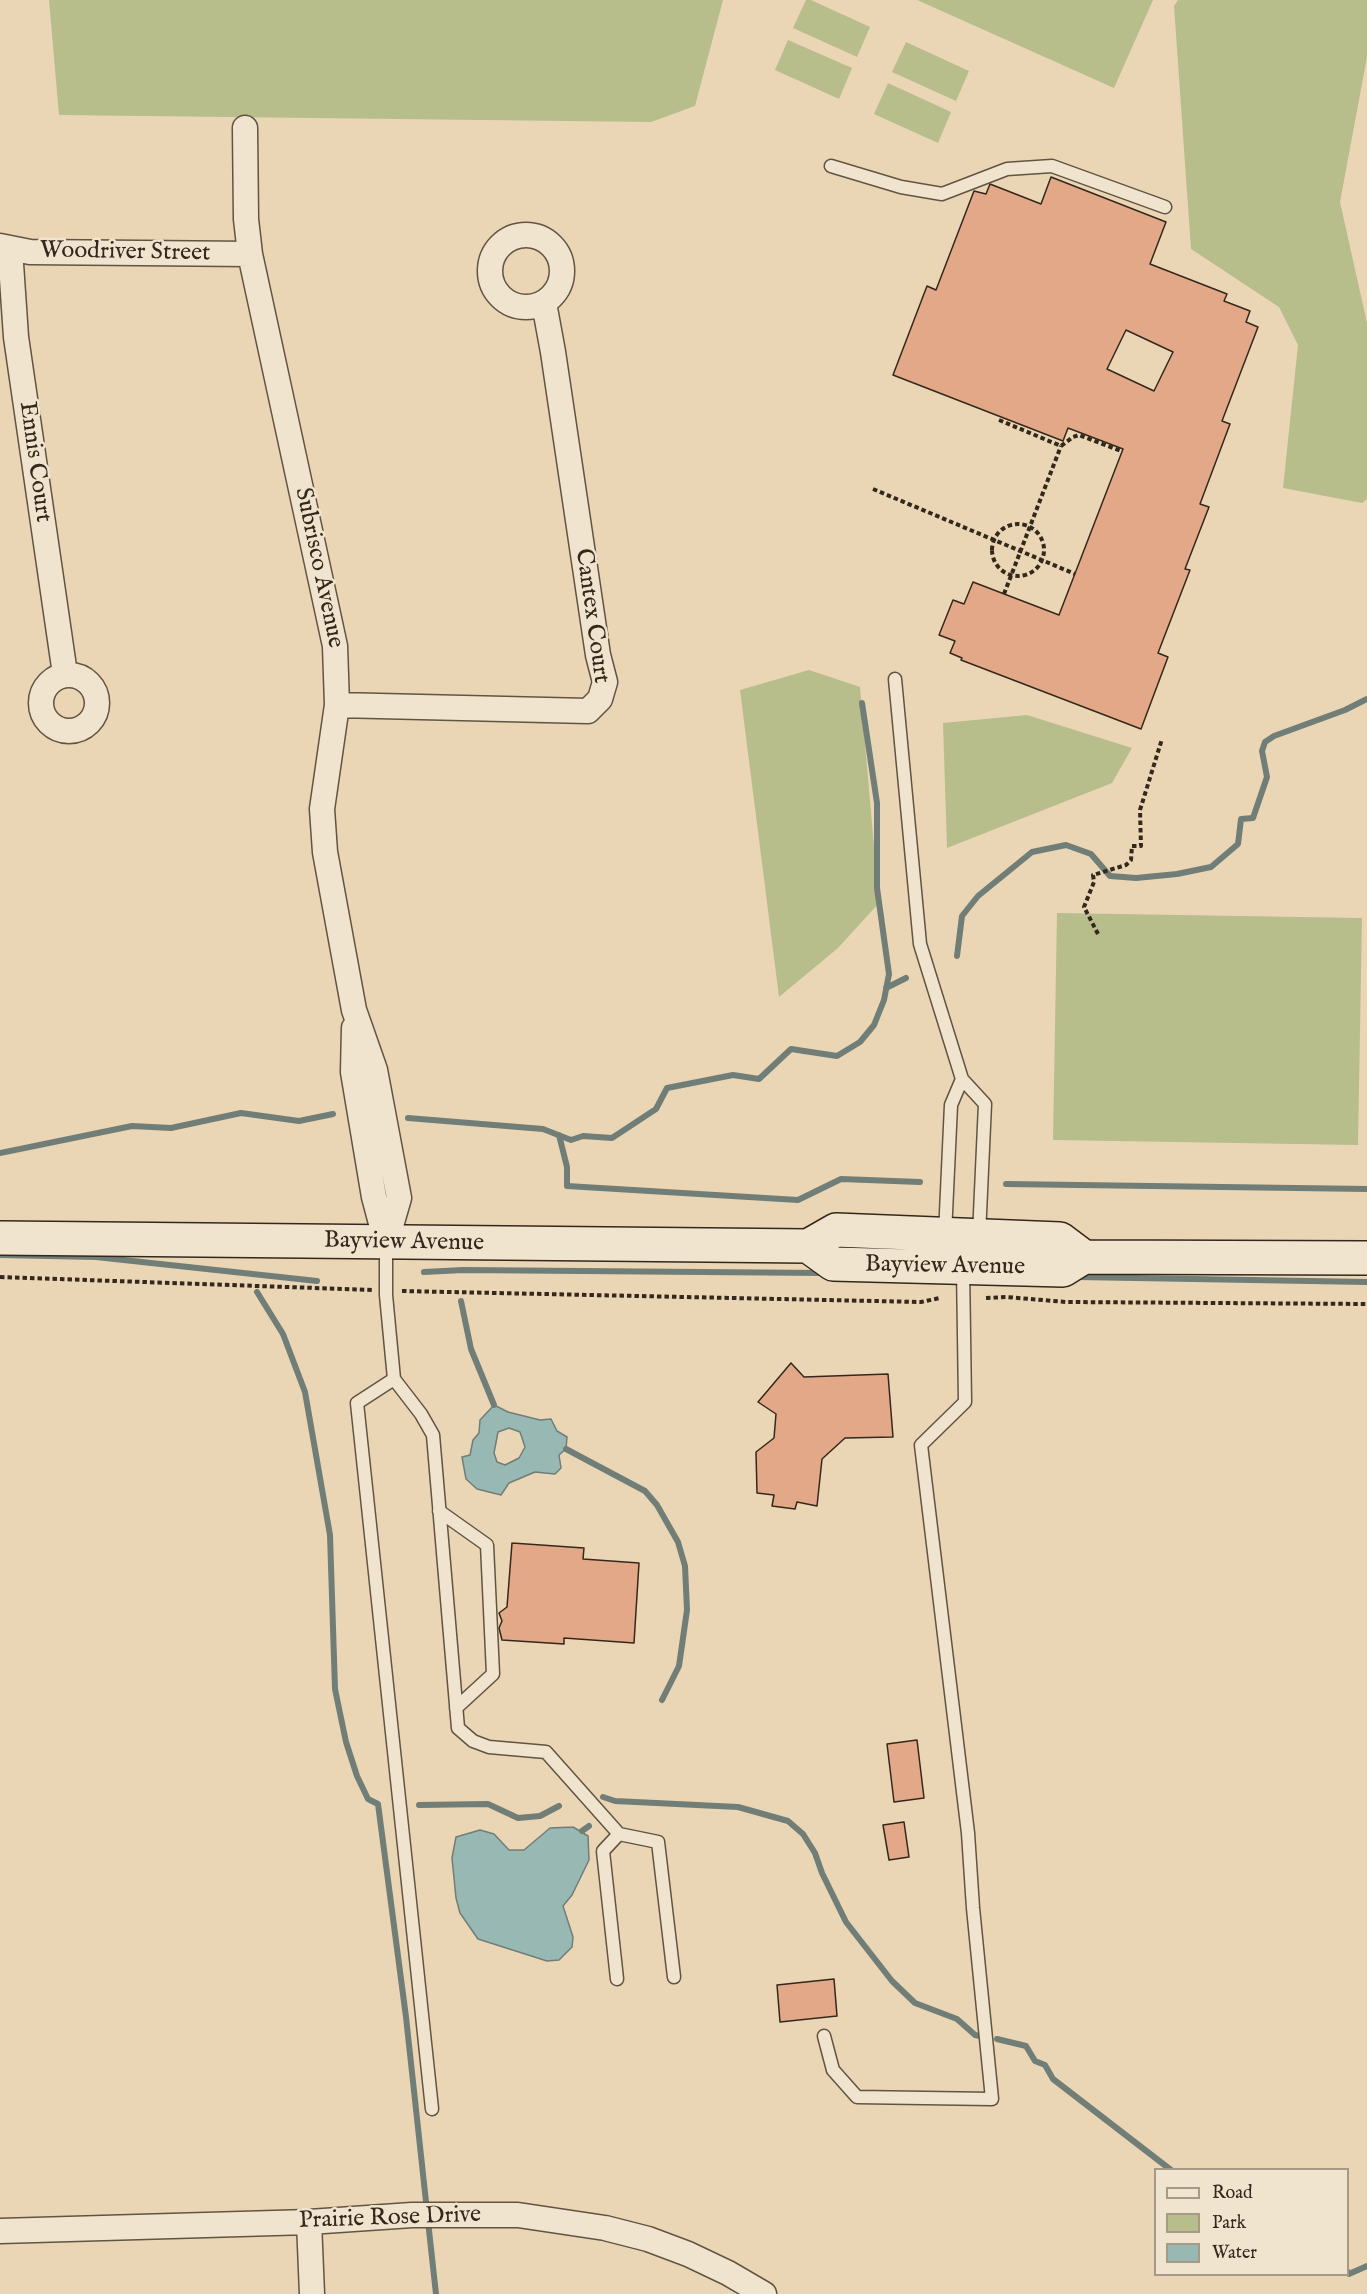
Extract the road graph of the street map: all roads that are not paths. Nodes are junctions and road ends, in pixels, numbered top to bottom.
1 (245, 128) dead end
2 (831, 166) dead end
3 (1165, 207) dead end
4 (5, 248) edge
5 (250, 254) junction
6 (544, 303) dead end
7 (65, 674) dead end
8 (895, 679) dead end
9 (337, 705) junction
10 (962, 1079) junction
11 (0, 1238) edge
12 (386, 1243) junction
13 (966, 1248) junction
14 (1367, 1258) edge
15 (394, 1379) junction
16 (439, 1510) junction
17 (456, 1708) junction
18 (619, 1834) junction
19 (674, 1977) dead end
20 (617, 1979) dead end
21 (824, 2036) dead end
22 (432, 2109) dead end
23 (309, 2222) junction
24 (0, 2231) edge
25 (312, 2294) edge
26 (764, 2294) edge

1 - 5 street, Subrisco Avenue
2 - 3 lane
4 - 5 street, Woodriver Street
4 - 7 street, Ennis Court
5 - 9 street, Subrisco Avenue
6 - 9 street, Cantex Court
8 - 10 lane
9 - 12 street, Subrisco Avenue
10 - 13 lane
10 - 13 lane
11 - 12 main road, Bayview Avenue
12 - 13 main road, Bayview Avenue
12 - 15 lane
13 - 14 main road, Bayview Avenue
13 - 21 lane
15 - 16 lane
15 - 22 lane
16 - 17 lane
16 - 17 lane
17 - 18 lane
18 - 19 lane
18 - 20 lane
23 - 24 street, Prairie Rose Drive
23 - 25 street
23 - 26 street, Prairie Rose Drive

